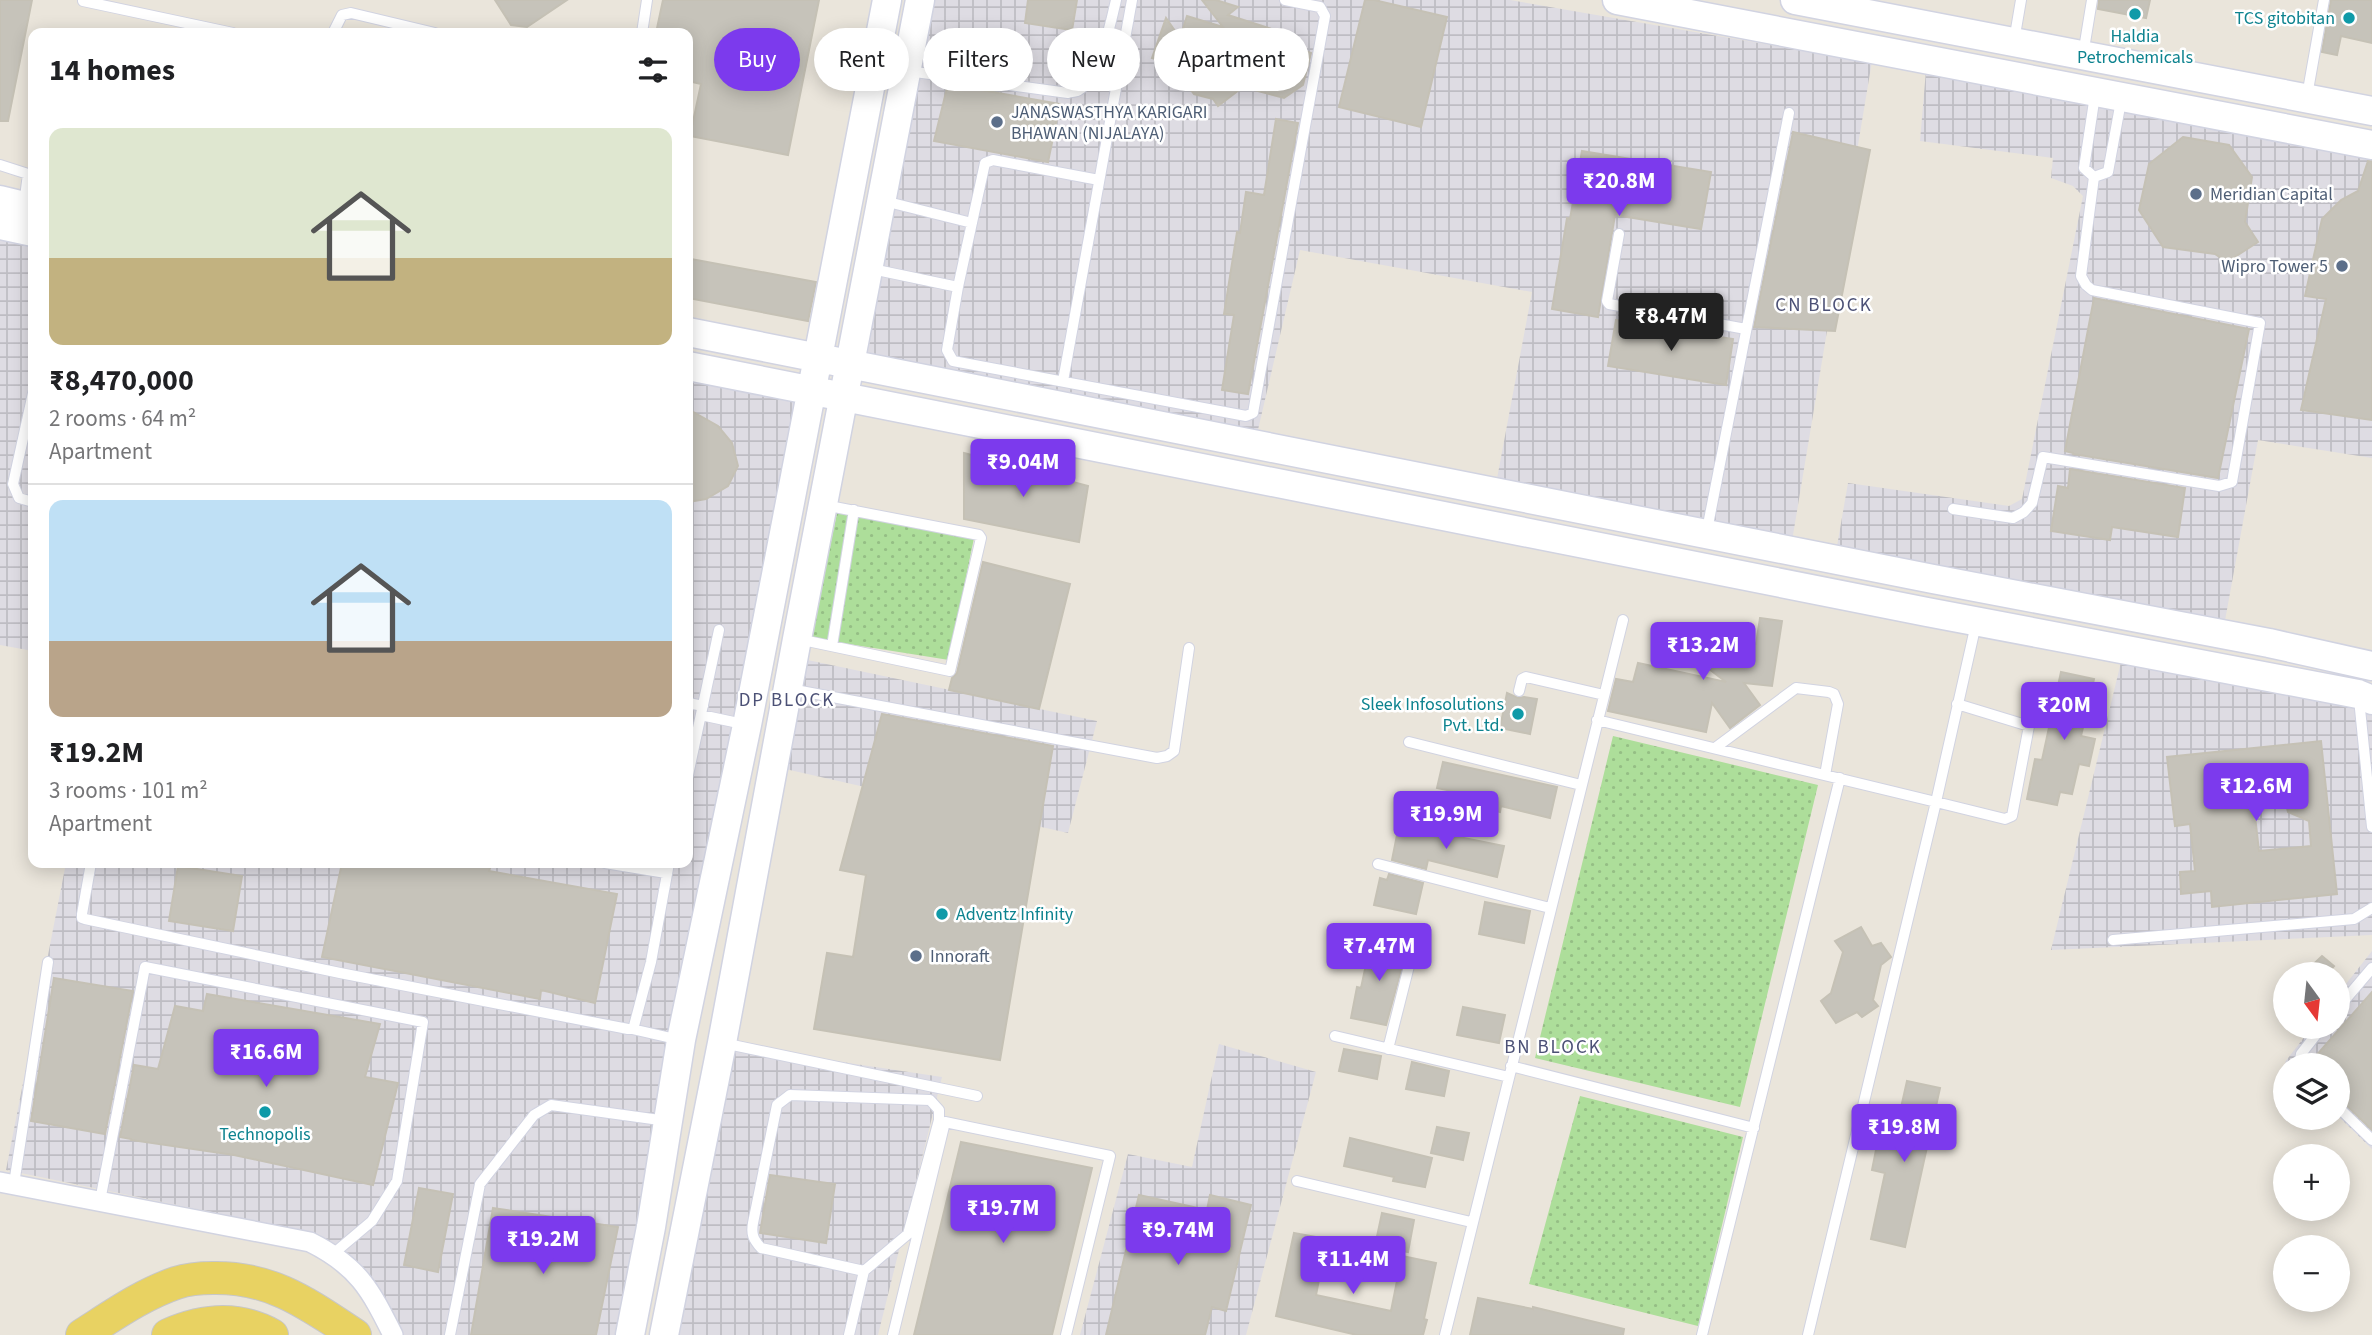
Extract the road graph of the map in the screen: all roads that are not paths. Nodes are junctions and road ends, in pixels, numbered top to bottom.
1 (648, 0) edge
2 (887, 0) edge
3 (920, 0) edge
4 (1116, 0) edge
5 (1132, 0) edge
6 (1285, 0) edge
7 (1617, 0) edge
8 (1795, 0) edge
9 (2021, 0) edge
10 (2092, 0) edge
11 (2324, 0) edge
12 (83, 1) edge
13 (184, 28) edge
14 (336, 28) edge
15 (414, 28) edge
16 (643, 28) edge
17 (2014, 42) junction
18 (2083, 55) junction
19 (909, 60) edge
20 (909, 71) edge
21 (2219, 81) junction
22 (903, 91) edge
23 (2108, 94) junction
24 (2307, 98) junction
25 (2372, 111) edge
26 (1789, 113) dead end
27 (2212, 114) junction
28 (2372, 145) edge
29 (0, 165) edge
30 (2094, 177) junction
31 (1100, 180) junction
32 (883, 200) junction
33 (19, 205) edge
34 (972, 223) junction
35 (0, 225) edge
36 (28, 231) edge
37 (1619, 234) dead end
38 (870, 269) junction
39 (958, 287) junction
40 (1746, 329) junction
41 (693, 333) edge
42 (819, 358) junction
43 (851, 364) junction
44 (693, 367) edge
45 (1063, 381) junction
46 (813, 392) junction
47 (844, 397) junction
48 (28, 416) edge
49 (28, 501) edge
50 (823, 505) junction
51 (1953, 509) dead end
52 (854, 510) junction
53 (1707, 534) junction
54 (1740, 541) junction
55 (1734, 574) junction
56 (1622, 620) dead end
57 (1977, 621) junction
58 (719, 630) dead end
59 (797, 639) junction
60 (2269, 643) junction
61 (832, 646) junction
62 (1189, 648) dead end
63 (2372, 666) edge
64 (2262, 676) junction
65 (789, 688) junction
66 (1519, 691) dead end
67 (1604, 695) junction
68 (2365, 697) edge
69 (1957, 704) junction
70 (693, 705) edge
71 (702, 710) junction
72 (1597, 720) junction
73 (747, 725) junction
74 (1409, 743) dead end
75 (1715, 748) junction
76 (693, 752) edge
77 (1825, 775) junction
78 (1840, 778) junction
79 (1581, 785) junction
80 (1936, 802) junction
81 (2372, 827) edge
82 (1378, 864) dead end
83 (90, 868) edge
84 (667, 868) edge
85 (1550, 908) junction
86 (2372, 908) edge
87 (2113, 940) dead end
88 (1412, 954) dead end
89 (48, 962) dead end
90 (2372, 968) edge
91 (2350, 994) edge
92 (632, 1029) junction
93 (1335, 1037) dead end
94 (681, 1040) junction
95 (722, 1043) junction
96 (1388, 1049) junction
97 (1510, 1071) junction
98 (977, 1096) dead end
99 (2350, 1119) edge
100 (668, 1121) junction
101 (1754, 1128) junction
102 (2372, 1140) edge
103 (1297, 1181) dead end
104 (7, 1183) edge
105 (100, 1200) junction
106 (1471, 1222) junction
107 (333, 1254) junction
108 (864, 1271) junction
109 (82, 1335) edge
110 (167, 1335) edge
111 (272, 1335) edge
112 (355, 1335) edge
113 (393, 1335) edge
114 (450, 1335) edge
115 (630, 1335) edge
116 (664, 1335) edge
117 (849, 1335) edge
118 (893, 1335) edge
119 (1066, 1335) edge
120 (1445, 1335) edge
121 (1702, 1335) edge
122 (1808, 1335) edge

1 - 16 lane
2 - 42 street
3 - 19 street
4 - 20 lane
5 - 31 lane
6 - 45 lane
7 - 23 street
8 - 17 street
9 - 17 lane
10 - 18 lane
11 - 24 lane
12 - 13 lane
14 - 15 lane
17 - 18 street
18 - 21 street
21 - 24 street
21 - 27 street
22 - 32 street
23 - 27 street
23 - 30 lane
23 - 30 lane
24 - 25 street
26 - 40 lane
27 - 28 street
29 - 33 lane
30 - 51 lane
31 - 34 lane
31 - 45 lane
32 - 34 lane
32 - 38 street
34 - 39 lane
35 - 36 street
37 - 40 lane
38 - 39 lane
38 - 43 street
39 - 45 lane
40 - 53 lane
41 - 42 street
42 - 43 street
42 - 46 street
43 - 47 street
43 - 53 street
44 - 46 street
46 - 47 street
46 - 73 street
47 - 50 street
47 - 55 street
48 - 49 lane
50 - 52 lane
50 - 59 street
52 - 61 lane
52 - 61 lane
53 - 54 street
54 - 55 street
54 - 60 street
55 - 57 street
56 - 67 lane
57 - 64 street
57 - 69 lane
58 - 71 lane
59 - 61 lane
59 - 65 street
60 - 63 street
60 - 64 street
62 - 65 lane
64 - 68 street
65 - 95 street
66 - 67 lane
67 - 72 lane
68 - 81 lane
69 - 80 lane
69 - 80 lane
70 - 71 lane
71 - 73 lane
71 - 76 lane
72 - 75 lane
72 - 79 lane
73 - 94 street
74 - 79 lane
75 - 77 lane
75 - 77 lane
77 - 78 lane
78 - 80 lane
78 - 101 lane
79 - 85 lane
80 - 122 lane
82 - 85 lane
83 - 92 lane
84 - 92 lane
85 - 97 lane
86 - 87 lane
88 - 96 lane
89 - 104 lane
90 - 91 lane
92 - 94 lane
93 - 96 lane
94 - 100 street
95 - 98 lane
95 - 116 street
96 - 97 lane
97 - 101 lane
97 - 106 lane
99 - 102 lane
100 - 114 lane
100 - 115 street
101 - 121 lane
103 - 106 lane
104 - 105 street
105 - 107 street
105 - 107 lane
106 - 120 lane
107 - 113 street
108 - 108 lane
108 - 117 lane
109 - 112 main road
110 - 111 main road
118 - 119 lane

